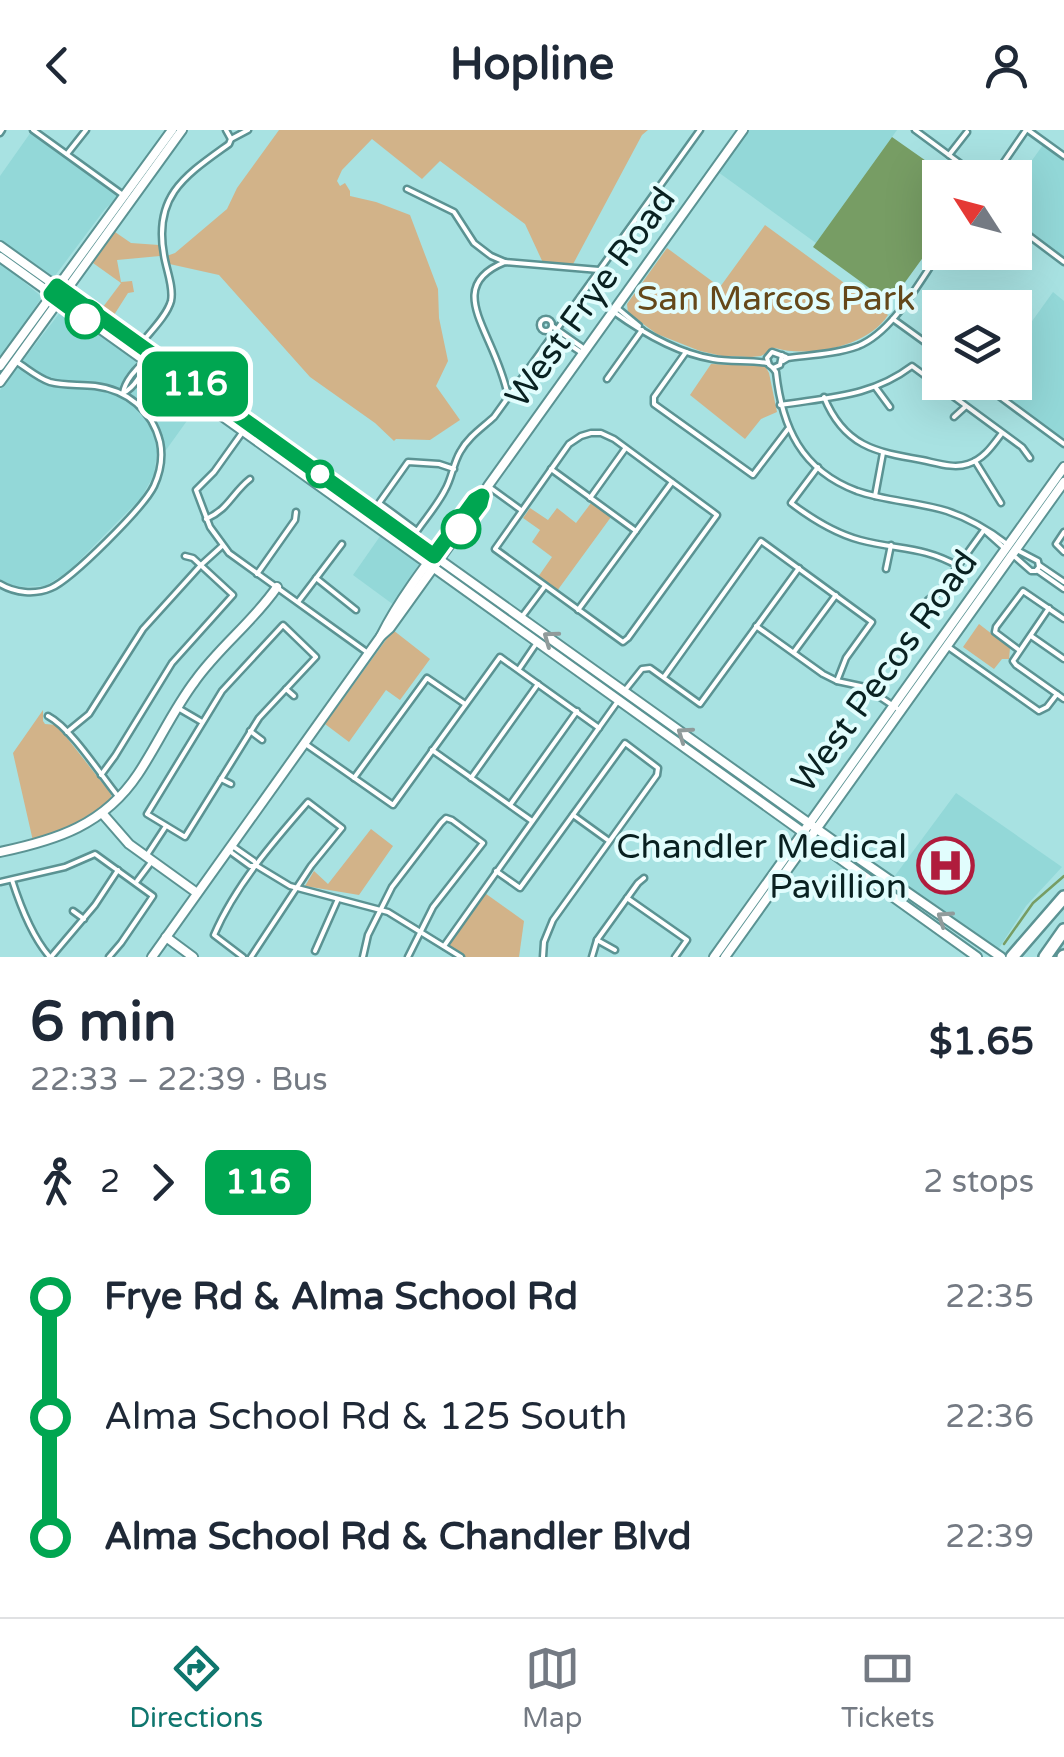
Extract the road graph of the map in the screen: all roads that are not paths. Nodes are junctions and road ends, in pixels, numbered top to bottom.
1 (34, 130) edge
2 (86, 130) edge
3 (172, 130) edge
4 (182, 130) edge
5 (226, 130) edge
6 (248, 130) edge
7 (700, 130) edge
8 (743, 130) edge
9 (914, 130) edge
10 (1027, 130) edge
11 (967, 132) edge
12 (232, 139) junction
13 (68, 154) junction
14 (950, 156) junction
15 (1064, 156) edge
16 (955, 160) edge
17 (1005, 160) edge
18 (406, 189) dead end
19 (127, 198) junction
20 (1032, 238) edge
21 (0, 246) edge
22 (491, 256) junction
23 (0, 257) edge
24 (505, 262) junction
25 (1064, 262) edge
26 (492, 268) junction
27 (599, 270) junction
28 (927, 270) edge
29 (54, 290) junction
30 (63, 297) junction
31 (615, 310) junction
32 (893, 318) junction
33 (642, 329) junction
34 (553, 330) junction
35 (922, 340) edge
36 (140, 345) junction
37 (584, 352) junction
38 (686, 352) junction
39 (784, 358) junction
40 (16, 360) junction
41 (765, 360) junction
42 (146, 362) junction
43 (0, 366) edge
44 (776, 369) junction
45 (180, 374) junction
46 (607, 379) dead end
47 (0, 382) edge
48 (876, 388) junction
49 (123, 393) junction
50 (508, 396) junction
51 (824, 398) junction
52 (1004, 400) edge
53 (780, 405) junction
54 (966, 406) junction
55 (890, 407) dead end
56 (954, 417) dead end
57 (249, 422) junction
58 (788, 429) junction
59 (243, 432) junction
60 (1002, 433) junction
61 (1064, 444) edge
62 (626, 448) junction
63 (883, 453) junction
64 (1030, 458) dead end
65 (975, 461) junction
66 (818, 467) junction
67 (1064, 467) edge
68 (454, 469) junction
69 (551, 469) junction
70 (250, 479) dead end
71 (672, 482) junction
72 (1064, 482) edge
73 (488, 486) junction
74 (875, 496) junction
75 (590, 498) junction
76 (1001, 503) dead end
77 (521, 510) junction
78 (296, 512) dead end
79 (206, 519) junction
80 (984, 530) junction
81 (636, 531) junction
82 (1064, 532) edge
83 (342, 544) dead end
84 (890, 545) junction
85 (222, 546) junction
86 (1011, 549) junction
87 (1064, 552) edge
88 (185, 556) dead end
89 (434, 562) junction
90 (201, 565) junction
91 (958, 566) junction
92 (798, 568) junction
93 (1038, 568) junction
94 (886, 569) dead end
95 (257, 574) junction
96 (316, 578) junction
97 (0, 584) edge
98 (544, 586) junction
99 (1064, 586) edge
100 (277, 587) junction
101 (836, 596) junction
102 (928, 600) dead end
103 (298, 602) junction
104 (1049, 608) junction
105 (356, 610) dead end
106 (578, 610) junction
107 (521, 618) junction
108 (1064, 618) edge
109 (756, 626) junction
110 (1030, 635) junction
111 (537, 643) junction
112 (947, 646) junction
113 (1019, 650) junction
114 (368, 653) junction
115 (794, 653) junction
116 (1064, 659) edge
117 (519, 669) junction
118 (664, 677) junction
119 (837, 681) junction
120 (538, 684) junction
121 (286, 689) junction
122 (625, 692) junction
123 (1057, 694) junction
124 (294, 696) dead end
125 (1064, 699) edge
126 (618, 701) junction
127 (465, 704) junction
128 (178, 708) junction
129 (897, 708) junction
130 (577, 711) junction
131 (48, 716) dead end
132 (202, 722) junction
133 (600, 728) junction
134 (250, 731) junction
135 (67, 732) junction
136 (262, 740) dead end
137 (304, 743) junction
138 (432, 750) junction
139 (100, 775) junction
140 (354, 778) junction
141 (471, 778) junction
142 (221, 779) junction
143 (231, 784) dead end
144 (119, 798) junction
145 (510, 804) junction
146 (102, 813) junction
147 (573, 815) junction
148 (532, 820) junction
149 (808, 823) junction
150 (166, 826) junction
151 (817, 829) junction
152 (802, 832) junction
153 (811, 838) junction
154 (610, 842) junction
155 (230, 847) junction
156 (0, 852) edge
157 (149, 859) junction
158 (256, 866) junction
159 (118, 870) junction
160 (496, 871) junction
161 (644, 878) dead end
162 (12, 880) junction
163 (0, 882) edge
164 (136, 883) junction
165 (297, 888) junction
166 (197, 893) junction
167 (1064, 896) edge
168 (627, 898) junction
169 (338, 899) junction
170 (381, 909) junction
171 (74, 911) dead end
172 (84, 919) junction
173 (1064, 930) edge
174 (420, 931) junction
175 (166, 937) junction
176 (597, 940) junction
177 (444, 946) junction
178 (615, 950) dead end
179 (315, 951) dead end
180 (50, 957) edge
181 (109, 957) edge
182 (152, 957) edge
183 (193, 957) edge
184 (243, 957) edge
185 (252, 957) edge
186 (363, 957) edge
187 (408, 957) edge
188 (461, 957) edge
189 (543, 957) edge
190 (592, 957) edge
191 (675, 957) edge
192 (714, 957) edge
193 (725, 957) edge
194 (977, 957) edge
195 (1001, 957) edge
196 (1012, 957) edge
197 (1045, 957) edge

1 - 13 street
2 - 13 street
3 - 19 main road
4 - 19 main road
5 - 12 street
6 - 12 street
7 - 27 street
8 - 31 main road, West Frye Road
9 - 14 street
10 - 15 street
10 - 17 street
11 - 14 street
12 - 36 street
13 - 19 street
14 - 16 street
18 - 22 street
19 - 29 main road
19 - 30 main road
20 - 25 street
21 - 29 main road
22 - 24 street
22 - 26 street
23 - 29 main road
24 - 26 street
24 - 27 street
26 - 50 street
27 - 34 street
28 - 32 street
29 - 30 main road
29 - 43 main road
30 - 36 main road
30 - 40 main road
30 - 42 main road
31 - 33 street
31 - 37 main road, West Frye Road
32 - 35 street
32 - 39 street
33 - 38 street
33 - 46 street
34 - 37 street
34 - 50 street
36 - 45 main road
37 - 73 main road, West Frye Road
38 - 41 street
38 - 58 street
39 - 41 street
39 - 44 street
40 - 47 main road
40 - 49 street
41 - 44 street
42 - 45 main road
42 - 49 street
42 - 59 main road
44 - 53 street
45 - 57 main road
48 - 51 street
48 - 54 street
48 - 55 street
49 - 97 street
50 - 68 street
51 - 53 street
51 - 63 street
52 - 61 street
53 - 58 street
54 - 56 street
54 - 60 street
57 - 59 street
57 - 89 main road
58 - 66 street
59 - 79 street
59 - 89 main road
60 - 64 street
60 - 65 street
62 - 69 street
62 - 71 street
62 - 75 street
63 - 65 street
63 - 74 street
65 - 76 street
66 - 74 street
66 - 84 street
67 - 86 main road, West Pecos Road
68 - 68 street
69 - 75 street
69 - 77 street
70 - 79 street
71 - 81 street
71 - 106 street
72 - 86 main road, West Pecos Road
73 - 77 street
73 - 89 main road, West Frye Road
74 - 80 street
75 - 81 street
77 - 98 street
78 - 95 street
79 - 85 street
80 - 86 street
80 - 91 street
81 - 106 street
82 - 87 street
83 - 96 street
84 - 91 street
84 - 94 street
85 - 90 street
85 - 95 street
86 - 93 street
86 - 93 street
86 - 112 main road, West Pecos Road
86 - 129 main road, West Pecos Road
88 - 90 street
89 - 107 main road
89 - 111 main road
89 - 114 main road, West Frye Road
90 - 135 street
90 - 139 street
91 - 102 street
92 - 101 street
92 - 109 street
92 - 118 street
93 - 99 street
95 - 100 street
96 - 103 street
96 - 105 street
98 - 106 street
98 - 107 street
100 - 103 street
100 - 128 main road
101 - 115 street
101 - 119 street
103 - 114 street
104 - 108 street
104 - 110 street
104 - 113 street
122 -> 107 main road
109 - 115 street
109 - 118 street
110 - 113 street
110 - 116 street
111 - 117 street
111 - 126 main road
112 - 123 street
112 - 129 main road, West Pecos Road
113 - 123 street
114 - 137 main road, West Frye Road
115 - 119 street
117 - 120 street
117 - 127 street
118 - 122 street
119 - 129 street
120 - 130 street
120 - 141 street
121 - 124 street
121 - 132 street
121 - 134 street
122 - 126 street
149 -> 122 main road
123 - 125 street
126 - 133 street
126 - 152 main road
127 - 138 street
127 - 140 street
128 - 132 street
128 - 144 main road
129 - 149 main road, West Pecos Road
129 - 151 main road, West Pecos Road
130 - 133 street
130 - 145 street
131 - 135 street
132 - 150 street
133 - 148 street
134 - 136 street
134 - 142 street
135 - 139 street
137 - 140 street
137 - 155 main road, West Frye Road
138 - 140 street
138 - 141 street
139 - 144 street
141 - 145 street
142 - 143 street
142 - 150 street
144 - 146 main road
145 - 148 street
146 - 156 main road
146 - 157 main road
147 - 154 street
147 - 154 street
147 - 160 street
148 - 160 street
149 - 151 main road
149 - 152 main road, West Pecos Road
150 - 157 street
151 - 153 main road, West Pecos Road
195 -> 151 main road
152 - 153 main road
152 - 192 main road, West Pecos Road
153 - 193 main road, West Pecos Road
153 - 194 main road
154 - 189 street
155 - 158 street
155 - 166 main road, West Frye Road
157 - 164 street
157 - 166 main road
158 - 165 street
158 - 165 street
158 - 184 street
159 - 162 street
159 - 164 street
159 - 172 street
160 - 177 street
161 - 168 street
162 - 163 street
162 - 180 street
164 - 181 street
165 - 169 street
165 - 185 street
166 - 175 main road, West Frye Road
167 - 196 highway
168 - 176 street
168 - 191 street
169 - 170 street
169 - 179 street
170 - 174 street
170 - 174 street
170 - 186 street
171 - 172 street
172 - 180 street
173 - 197 highway
174 - 177 street
174 - 187 street
175 - 182 main road, West Frye Road
175 - 183 main road
176 - 178 street
176 - 190 street
177 - 188 street

